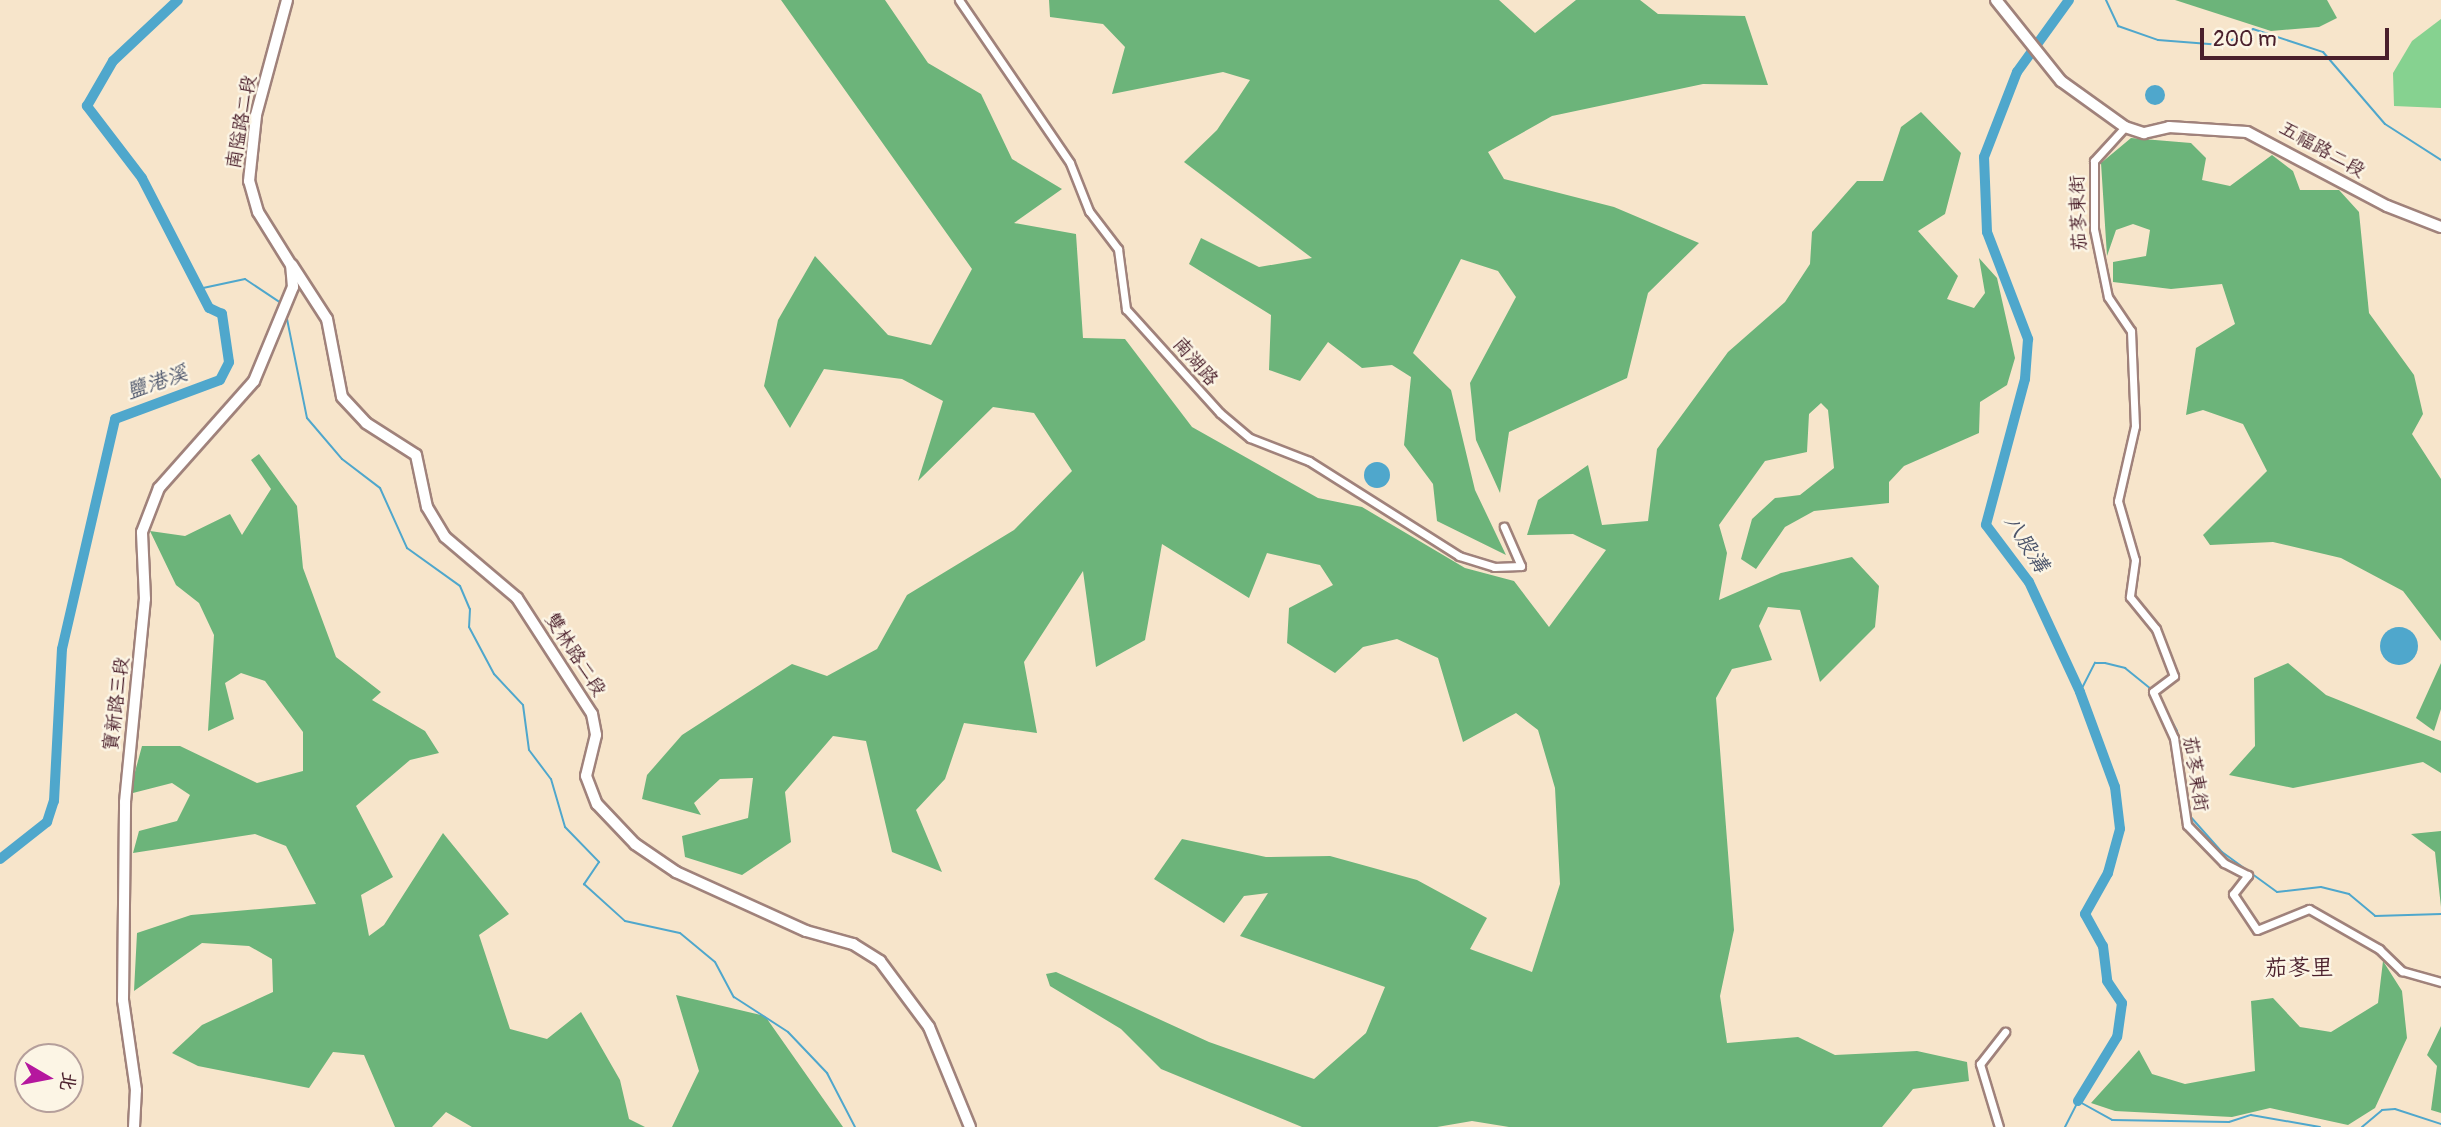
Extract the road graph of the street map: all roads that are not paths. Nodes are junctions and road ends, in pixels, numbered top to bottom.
1 (287, 0) edge
2 (959, 0) edge
3 (1996, 0) edge
4 (2125, 127) junction
5 (2441, 227) edge
6 (291, 265) junction
7 (1504, 527) dead end
8 (2441, 982) edge
9 (2004, 1032) dead end
10 (134, 1127) edge
11 (970, 1127) edge
12 (2000, 1127) edge

1 - 6 street, 南隘路二段
2 - 7 street, 南湖路
3 - 4 street
4 - 5 street, 五福路二段
4 - 8 street, 茄苳東街
6 - 10 street, 寶新路三段
6 - 11 street, 雙林路二段
9 - 12 street

